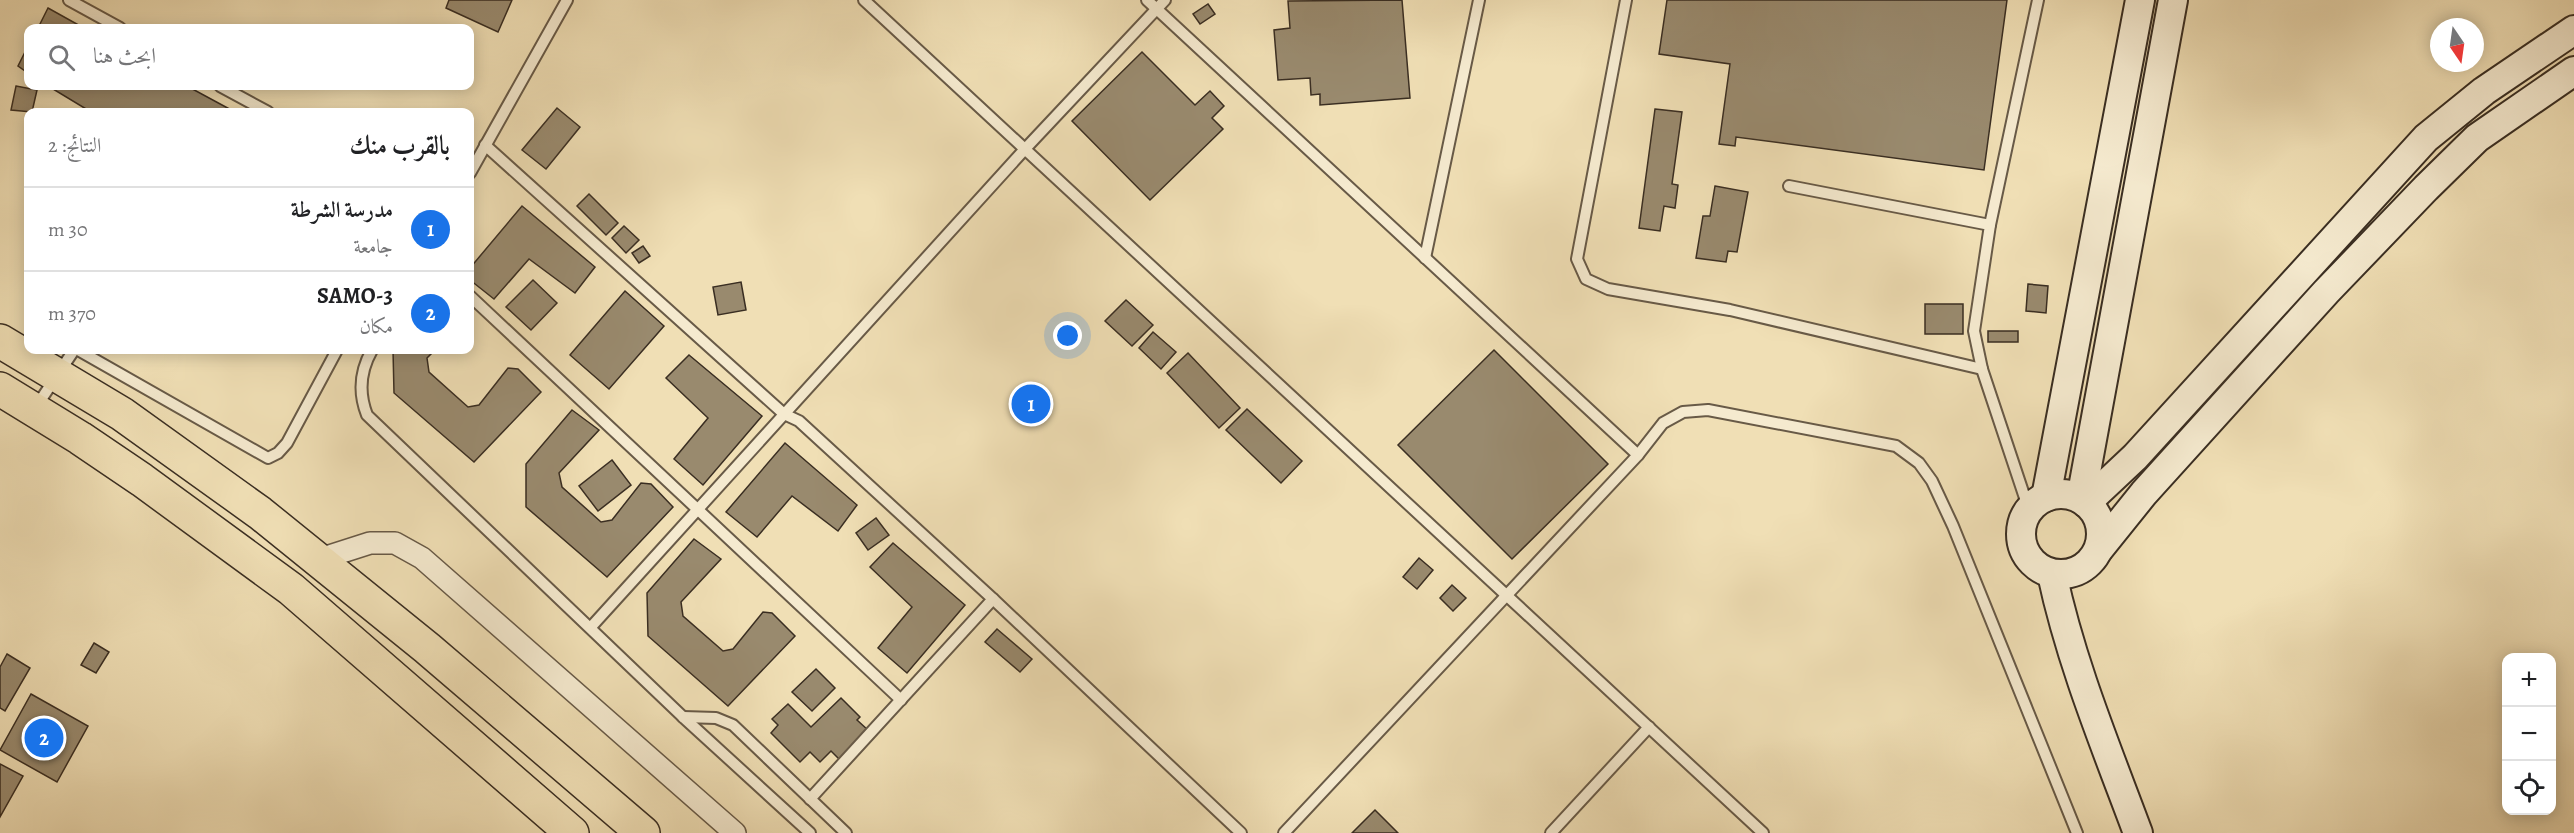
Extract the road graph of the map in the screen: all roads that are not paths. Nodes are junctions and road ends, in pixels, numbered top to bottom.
1 (69, 0) edge
2 (567, 0) edge
3 (864, 0) edge
4 (1148, 0) edge
5 (1165, 0) edge
6 (1479, 0) edge
7 (1626, 0) edge
8 (2038, 0) edge
9 (2140, 0) edge
10 (2173, 0) edge
11 (1157, 9) junction
12 (113, 24) edge
13 (2574, 30) edge
14 (2574, 71) edge
15 (227, 90) edge
16 (261, 108) edge
17 (485, 145) junction
18 (1025, 149) junction
19 (474, 166) edge
20 (1789, 186) dead end
21 (1990, 225) junction
22 (1425, 258) junction
23 (474, 300) edge
24 (0, 341) edge
25 (24, 347) edge
26 (54, 354) edge
27 (335, 354) edge
28 (370, 354) edge
29 (70, 358) edge
30 (1982, 369) junction
31 (0, 389) edge
32 (34, 410) junction
33 (784, 414) junction
34 (1638, 455) junction
35 (2083, 501) junction
36 (2038, 504) junction
37 (697, 509) junction
38 (2099, 549) junction
39 (317, 560) junction
40 (2052, 574) junction
41 (1507, 595) junction
42 (993, 599) junction
43 (591, 627) junction
44 (901, 700) junction
45 (683, 717) junction
46 (1649, 727) junction
47 (810, 799) junction
48 (572, 833) edge
49 (642, 833) edge
50 (735, 833) edge
51 (810, 833) edge
52 (846, 833) edge
53 (1241, 833) edge
54 (1284, 833) edge
55 (1551, 833) edge
56 (1763, 833) edge
57 (2077, 833) edge
58 (2138, 833) edge

1 - 12 lane
2 - 17 lane
3 - 18 lane
4 - 11 lane
5 - 11 lane
6 - 22 lane
7 - 30 lane
8 - 21 lane
9 - 36 street
10 - 35 street
11 - 18 lane
11 - 22 lane
13 - 35 street
14 - 38 street
15 - 16 lane
17 - 19 lane
17 - 33 lane
18 - 33 lane
18 - 41 lane
20 - 21 lane
21 - 30 lane
22 - 34 lane
23 - 37 lane
24 - 25 highway
26 - 29 highway
27 - 29 lane
28 - 43 lane
29 - 32 lane
29 - 39 highway
30 - 36 lane
31 - 32 highway
32 - 48 highway
33 - 37 lane
33 - 42 lane
34 - 41 lane
34 - 57 lane
35 - 36 street
35 - 38 street
36 - 40 street
37 - 43 lane
37 - 44 lane
38 - 40 street
39 - 49 highway
39 - 50 street
40 - 58 street
41 - 46 lane
41 - 54 lane
42 - 44 lane
42 - 53 lane
43 - 45 lane
44 - 47 lane
45 - 47 lane
45 - 51 lane
46 - 55 lane
46 - 56 lane
47 - 52 lane

